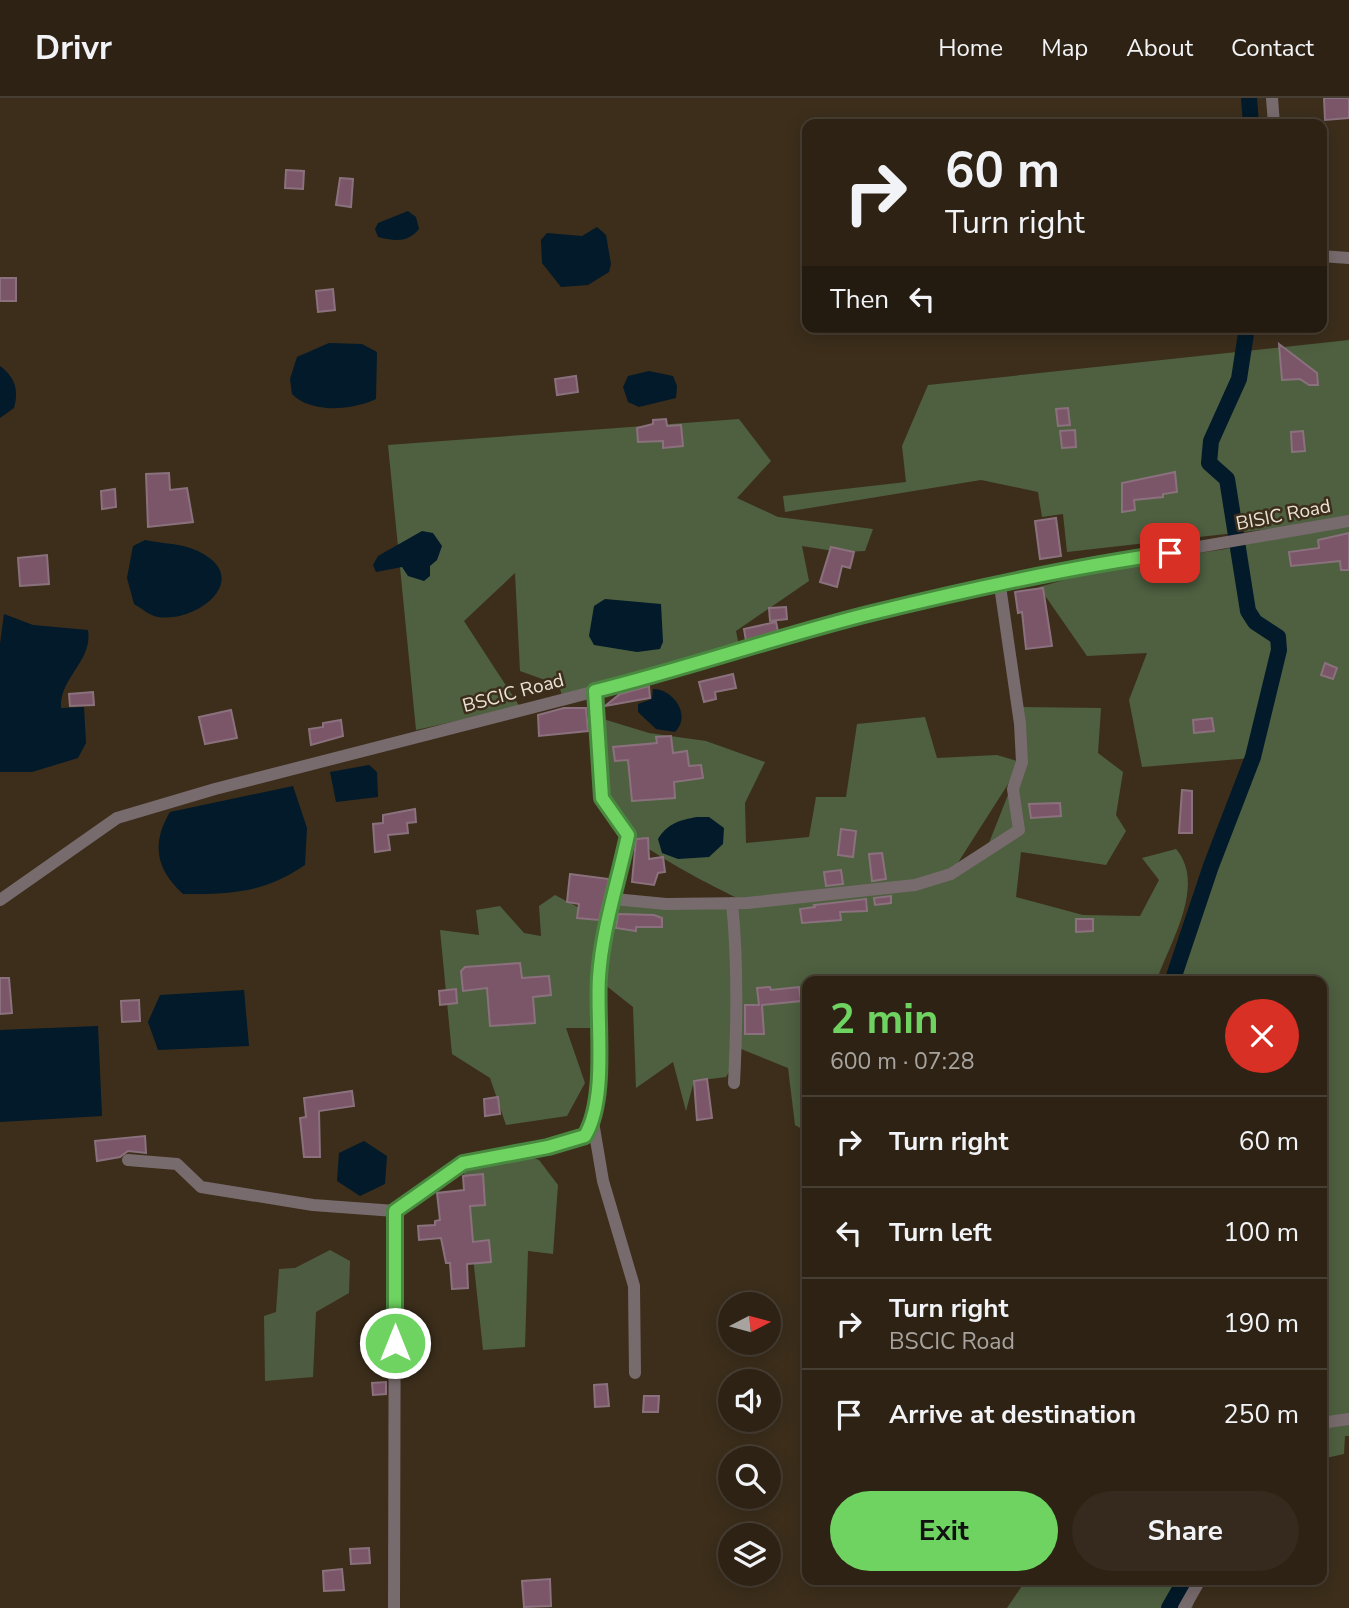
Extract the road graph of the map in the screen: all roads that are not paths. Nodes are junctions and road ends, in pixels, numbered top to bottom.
1 (1272, 98) edge
2 (1274, 119) edge
3 (1327, 257) edge
4 (1349, 258) edge
5 (1349, 521) edge
6 (1223, 545) joint
7 (1000, 586) junction
8 (595, 691) junction
9 (614, 899) junction
10 (0, 900) edge
11 (732, 903) junction
12 (733, 1083) dead end
13 (593, 1122) junction
14 (128, 1160) dead end
15 (395, 1211) junction
16 (635, 1373) dead end
17 (1349, 1419) edge
18 (1327, 1422) edge
19 (1197, 1585) edge
20 (394, 1608) edge
21 (1184, 1608) edge

1 - 2 street
3 - 4 street
5 - 6 street, BISIC Road
6 - 7 street, BSCIC Road
7 - 8 street, BSCIC Road
7 - 11 street
8 - 9 street
8 - 10 street, BSCIC Road
9 - 11 street
9 - 13 street
11 - 12 street
13 - 15 street
13 - 16 street
14 - 15 street
15 - 20 street
17 - 18 street
19 - 21 street

